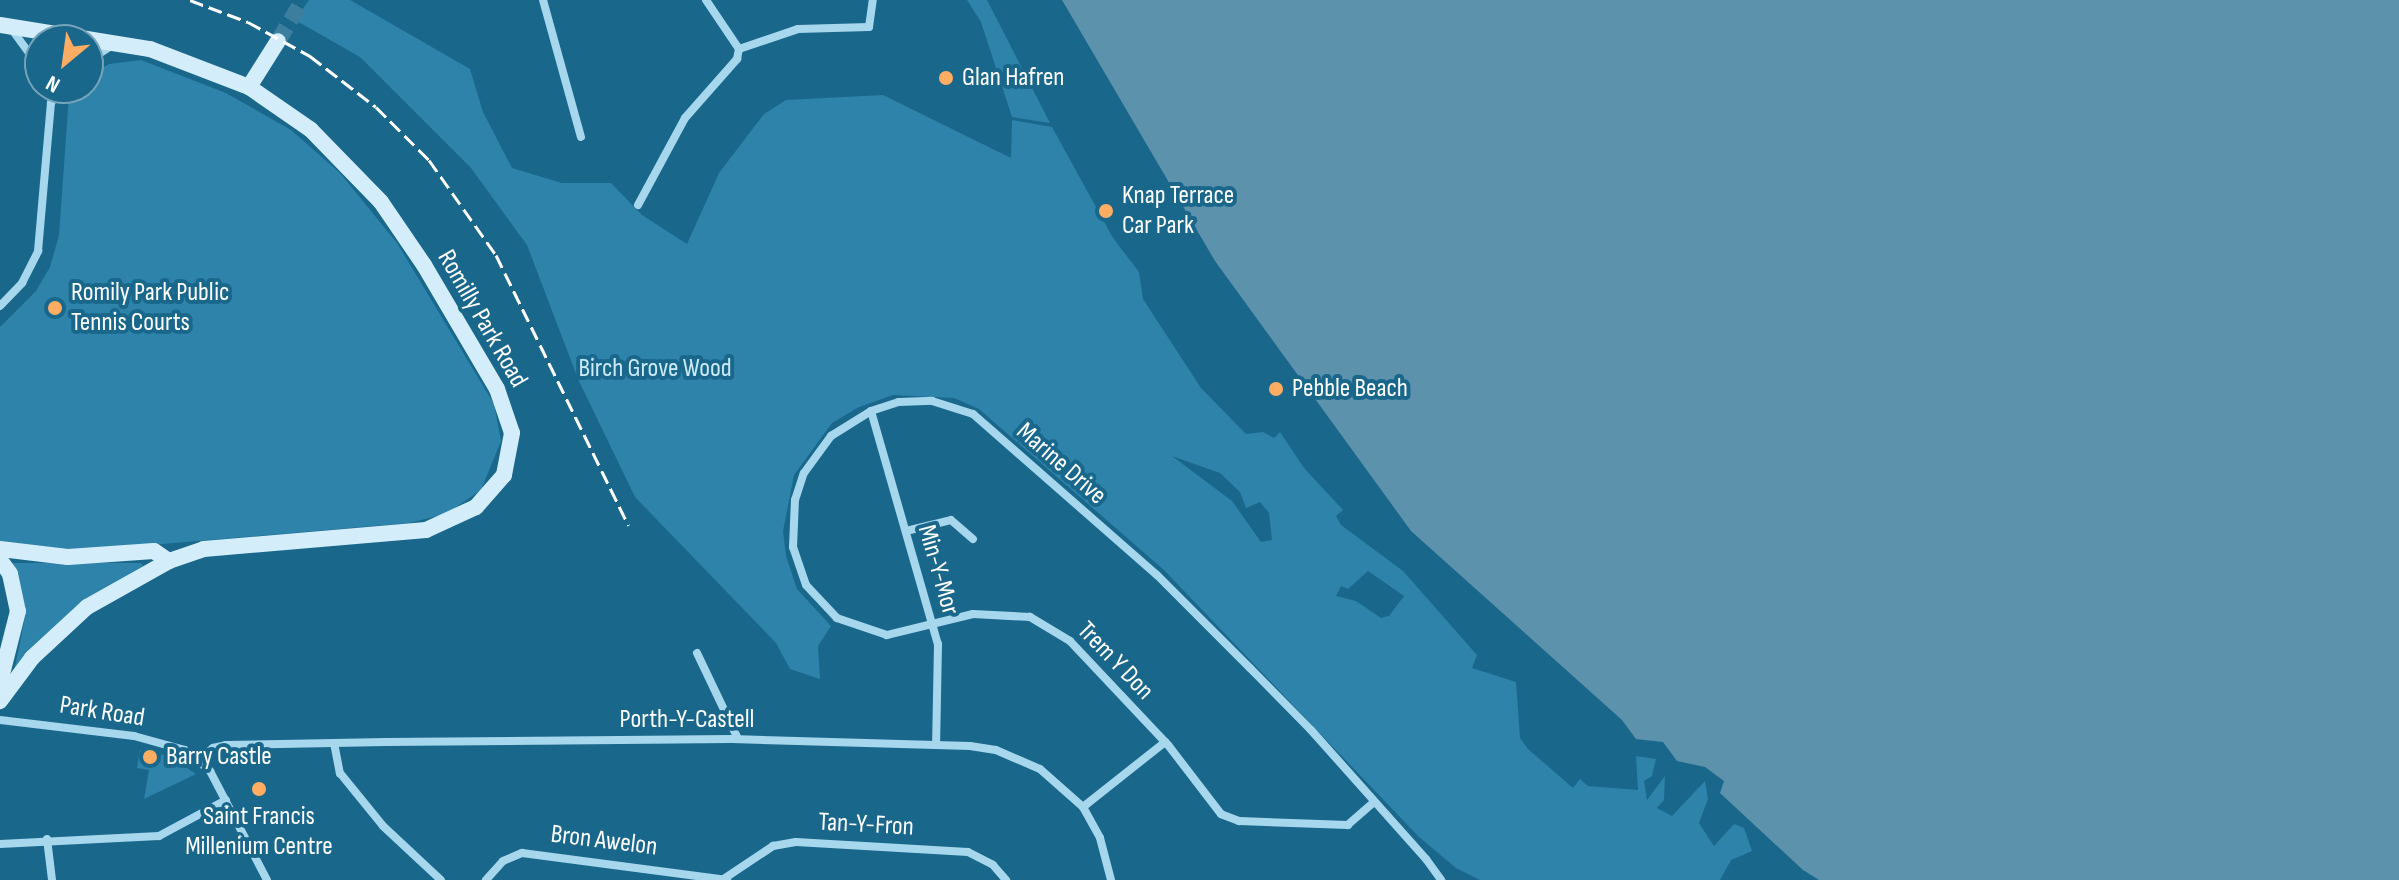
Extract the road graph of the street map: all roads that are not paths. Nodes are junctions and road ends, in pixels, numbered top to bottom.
1 (543, 0) edge
2 (706, 0) edge
3 (873, 0) edge
4 (5, 26) edge
5 (278, 41) tunnel mouth
6 (117, 43) junction
7 (24, 49) edge
8 (739, 49) junction
9 (104, 51) edge
10 (249, 87) junction
11 (51, 104) edge
12 (581, 137) dead end
13 (638, 205) dead end
14 (0, 306) edge
15 (871, 411) junction
16 (906, 531) junction
17 (973, 539) dead end
18 (0, 549) edge
19 (0, 560) edge
20 (169, 561) junction
21 (934, 624) junction
22 (697, 653) dead end
23 (3, 696) edge
24 (0, 720) edge
25 (738, 739) junction
26 (1165, 742) junction
27 (334, 743) junction
28 (936, 744) junction
29 (199, 759) junction
30 (226, 800) junction
31 (1374, 802) junction
32 (1083, 807) junction
33 (47, 839) junction
34 (0, 844) edge
35 (726, 879) edge
36 (52, 880) edge
37 (267, 880) edge
38 (441, 880) edge
39 (486, 880) edge
40 (1006, 880) edge
41 (1111, 880) edge
42 (1441, 880) edge

1 - 12 street
2 - 8 street
3 - 8 street
4 - 6 street, Romilly Park Road
4 - 7 street, Romilly Park Road
5 - 10 street
6 - 9 street
6 - 10 street, Romilly Park Road
8 - 13 street
10 - 20 street, Romilly Park Road
11 - 14 street
15 - 16 street, Min-Y-Mor
15 - 21 street, Marine Drive
15 - 31 street, Marine Drive
16 - 17 street
16 - 21 street, Min-Y-Mor
18 - 20 street
19 - 23 street, Romilly Park Road
20 - 23 street, Romilly Park Road
21 - 26 street, Trem Y Don
21 - 28 street, Min-Y-Mor
22 - 25 street
24 - 29 street, Park Road
25 - 27 street, Porth-Y-Castell
25 - 28 street, Porth-Y-Castell
26 - 31 street, Trem Y Don
26 - 32 street
27 - 29 street, Porth-Y-Castell
27 - 38 street
28 - 32 street, Porth-Y-Castell
29 - 30 street
30 - 33 street
30 - 37 street
31 - 42 street, Marine Drive
32 - 41 street, Porth-Y-Castell
33 - 34 street
33 - 36 street
35 - 39 street, Bron Awelon
35 - 40 street, Tan-Y-Fron

